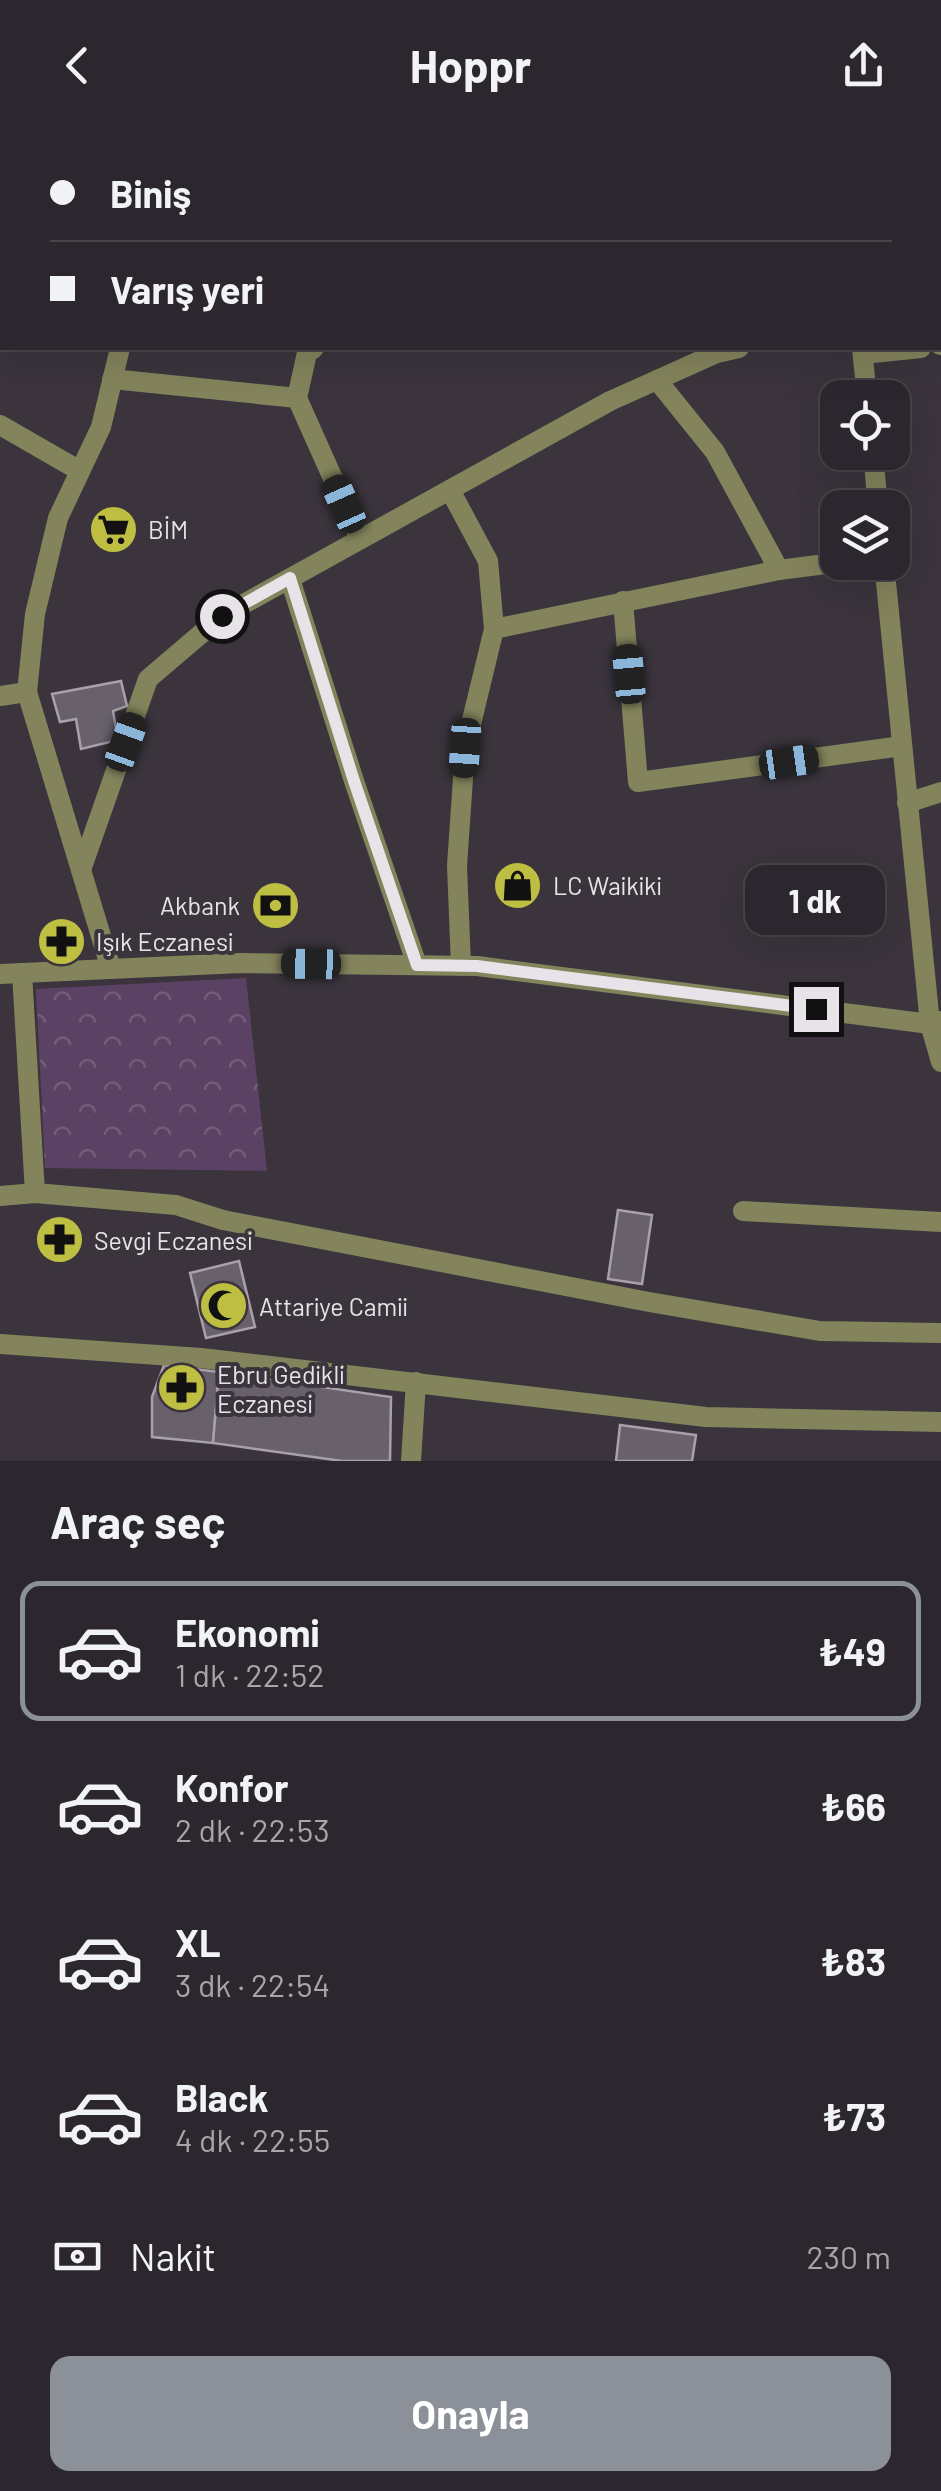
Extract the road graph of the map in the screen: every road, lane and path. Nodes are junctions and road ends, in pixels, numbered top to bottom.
1 (119, 350) edge
2 (311, 350) edge
3 (728, 350) edge
4 (862, 351) edge
5 (695, 355) edge
6 (112, 379) junction
7 (657, 380) junction
8 (865, 380) edge
9 (296, 398) junction
10 (0, 425) edge
11 (80, 472) junction
12 (450, 490) junction
13 (360, 540) junction
14 (820, 565) edge
15 (779, 570) junction
16 (290, 578) junction
17 (886, 580) edge
18 (623, 601) junction
19 (494, 629) junction
20 (27, 692) junction
21 (0, 696) edge
22 (902, 746) junction
23 (941, 792) edge
24 (907, 803) junction
25 (81, 870) junction
26 (417, 965) junction
27 (461, 966) junction
28 (111, 970) junction
29 (0, 974) edge
30 (22, 974) junction
31 (935, 1022) edge
32 (941, 1062) edge
33 (35, 1193) junction
34 (0, 1196) edge
35 (743, 1211) dead end
36 (941, 1222) edge
37 (941, 1333) edge
38 (0, 1344) edge
39 (416, 1382) junction
40 (941, 1422) edge
41 (411, 1461) edge

1 - 6 street
2 - 9 street
3 - 5 street
4 - 8 street
5 - 7 street
6 - 9 street
6 - 11 street
7 - 12 street
7 - 15 street
9 - 13 street
10 - 11 street
11 - 20 street
12 - 13 street
12 - 19 street
13 - 16 street
14 - 15 street
15 - 18 street
16 - 25 street
16 - 26 street
17 - 22 street
18 - 19 street
18 - 22 street
19 - 27 street
20 - 21 street
20 - 25 street
22 - 24 street
23 - 24 street
24 - 31 street
25 - 28 street
26 - 27 street
26 - 28 street
27 - 31 street
28 - 30 street
29 - 30 street
30 - 33 street
31 - 32 street
33 - 34 street
33 - 37 street
35 - 36 street
38 - 39 street
39 - 40 street
39 - 41 street

